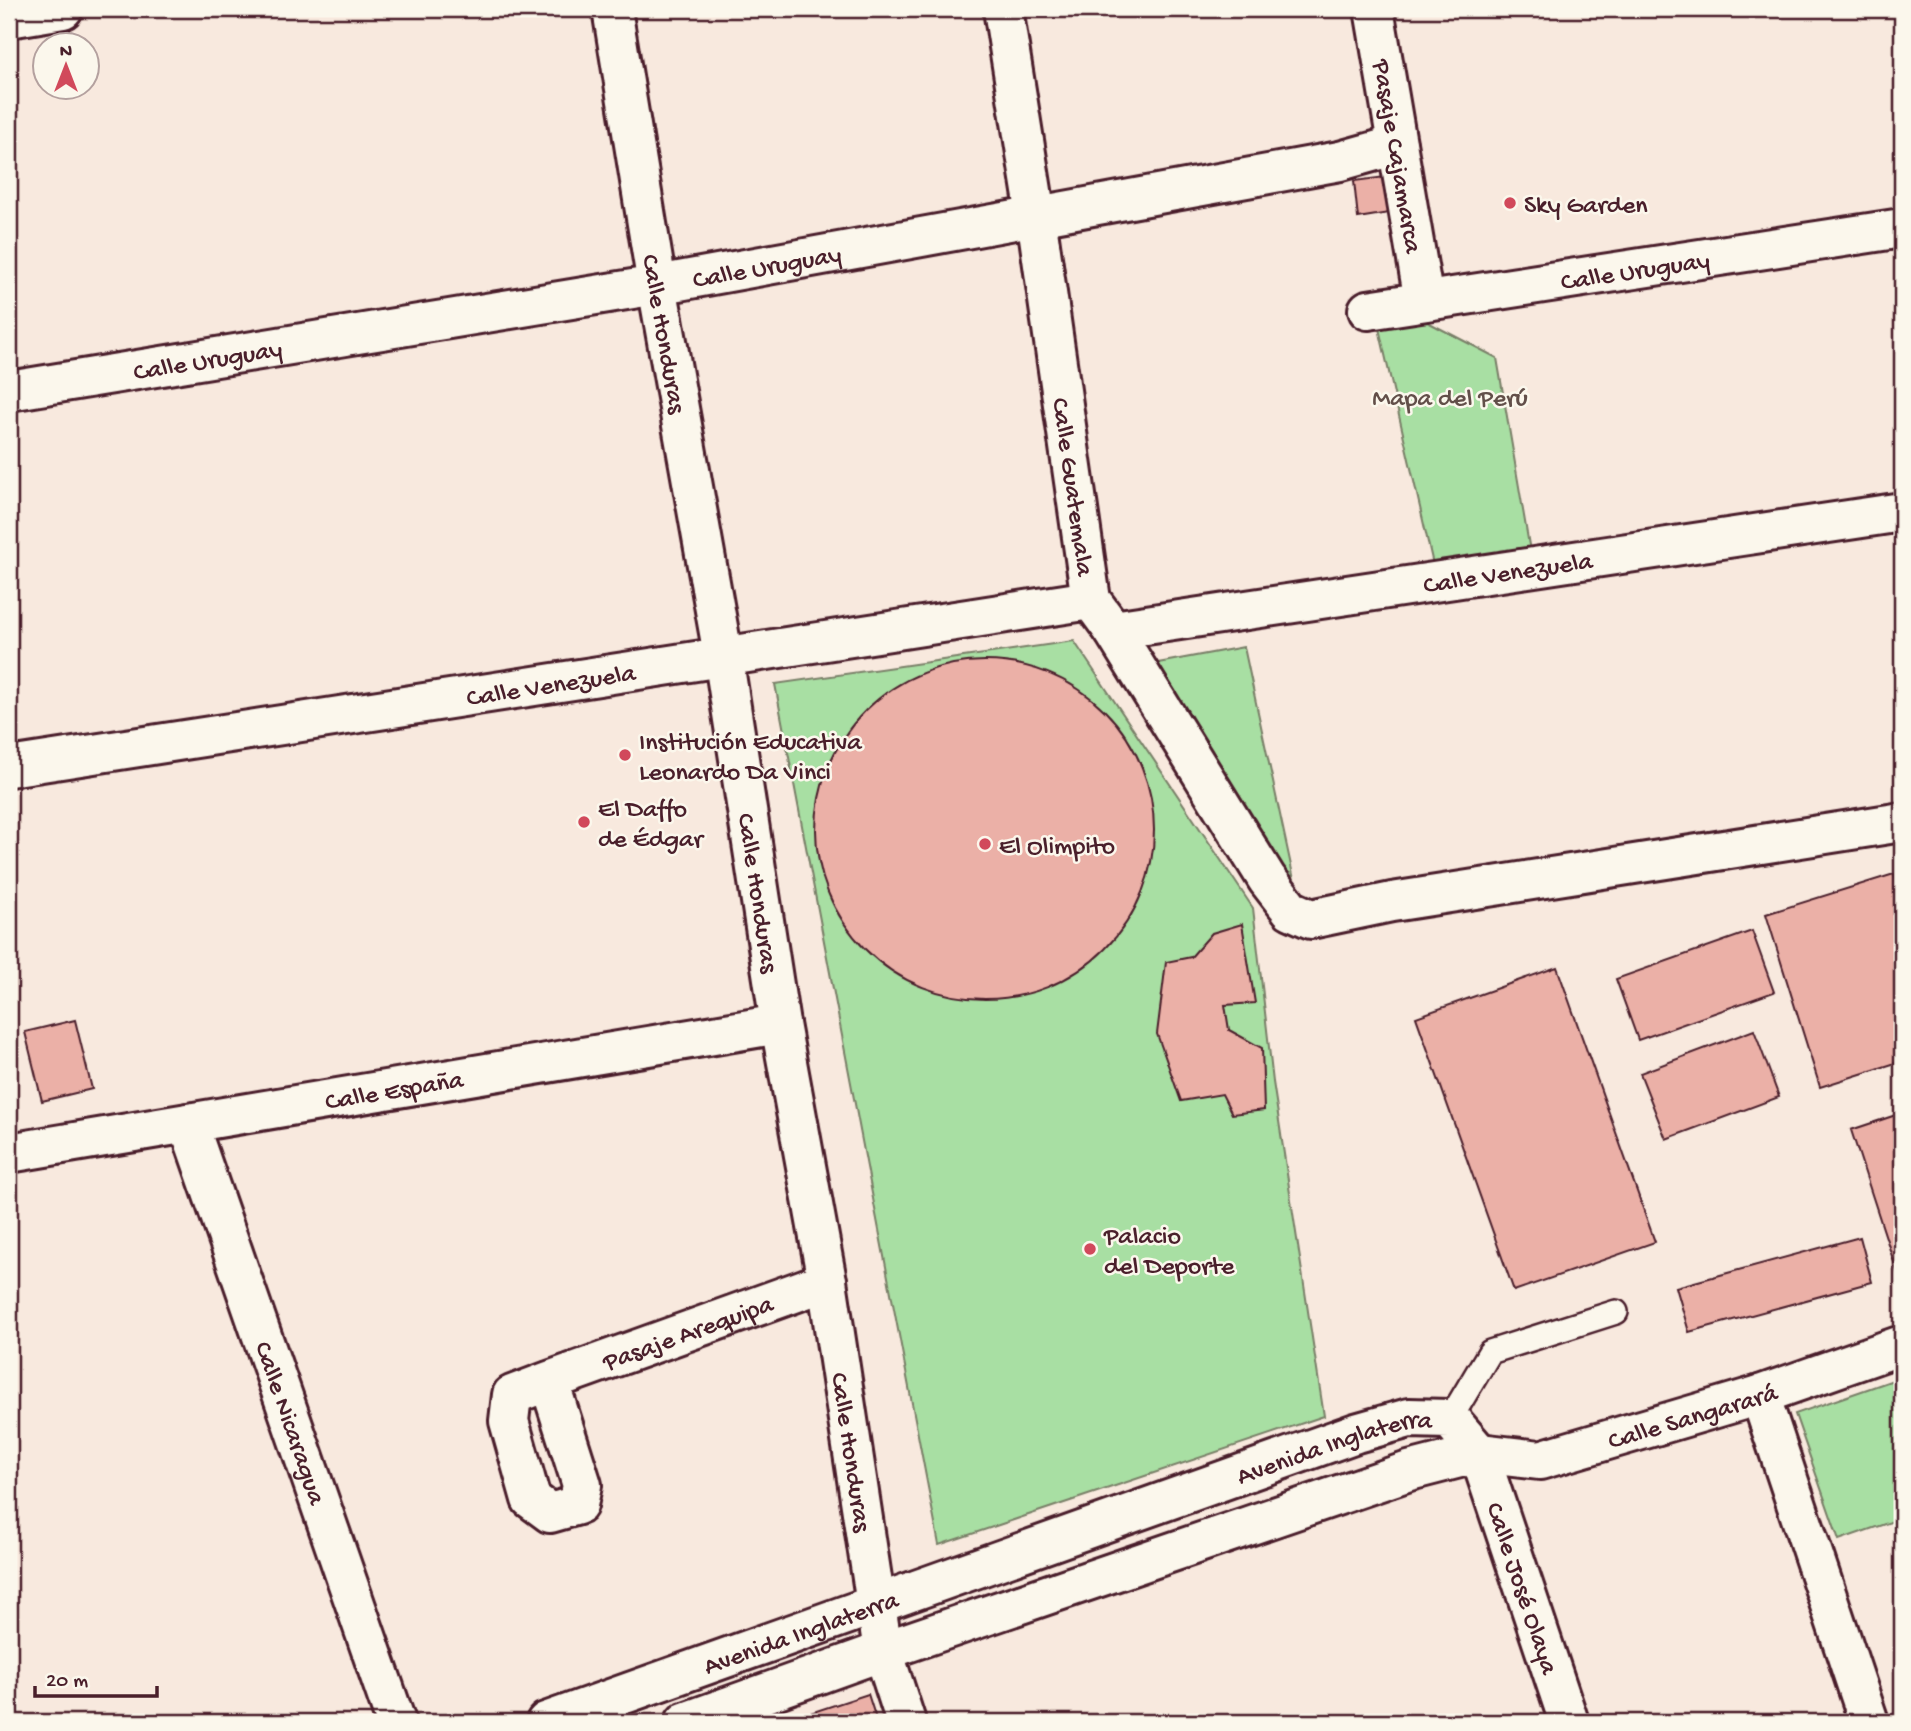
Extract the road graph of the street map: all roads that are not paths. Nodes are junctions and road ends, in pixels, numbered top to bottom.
1 (63, 9) edge
2 (612, 9) edge
3 (1003, 9) edge
4 (1374, 9) edge
5 (9, 18) edge
6 (1397, 145) junction
7 (1036, 216) junction
8 (1902, 228) edge
9 (657, 285) junction
10 (1424, 301) junction
11 (1368, 310) dead end
12 (9, 391) edge
13 (1902, 512) edge
14 (1091, 600) junction
15 (1113, 630) junction
16 (723, 655) junction
17 (9, 767) edge
18 (1902, 822) edge
19 (779, 1024) junction
20 (188, 1123) junction
21 (9, 1153) edge
22 (827, 1281) junction
23 (1616, 1312) dead end
24 (1902, 1345) edge
25 (549, 1381) dead end
26 (1760, 1395) junction
27 (1450, 1419) junction
28 (1479, 1453) junction
29 (877, 1604) junction
30 (883, 1651) junction
31 (397, 1722) edge
32 (546, 1722) edge
33 (685, 1722) edge
34 (906, 1722) edge
35 (1569, 1722) edge
36 (1869, 1722) edge

1 - 5 street
2 - 9 street, Calle Honduras
3 - 7 street, Calle Guatemala
4 - 6 street, Pasaje Cajamarca
6 - 7 street, Calle Uruguay
6 - 10 street, Pasaje Cajamarca
7 - 9 street, Calle Uruguay
7 - 14 street, Calle Guatemala
8 - 10 street, Calle Uruguay
9 - 12 street, Calle Uruguay
9 - 16 street, Calle Honduras
10 - 11 street, Calle Uruguay
13 - 15 street, Calle Venezuela
14 - 15 street, Calle Guatemala
14 - 16 street, Calle Venezuela
15 - 18 street, Calle Guatemala
16 - 17 street, Calle Venezuela
16 - 19 street, Calle Honduras
19 - 20 street, Calle España
19 - 22 street, Calle Honduras
20 - 21 street, Calle España
20 - 31 street, Calle Nicaragua
22 - 25 street, Pasaje Arequipa
22 - 29 street, Calle Honduras
23 - 27 lane
24 - 26 street, Calle Sangarará
26 - 28 street, Calle Sangarará
26 - 36 street
27 - 28 street, Avenida Inglaterra
27 - 29 street, Avenida Inglaterra
28 - 30 street, Avenida Inglaterra
28 - 35 street, Calle José Olaya
29 - 30 street, Calle Honduras
29 - 32 street, Avenida Inglaterra
30 - 33 street, Avenida Inglaterra
30 - 34 street, Calle Honduras

